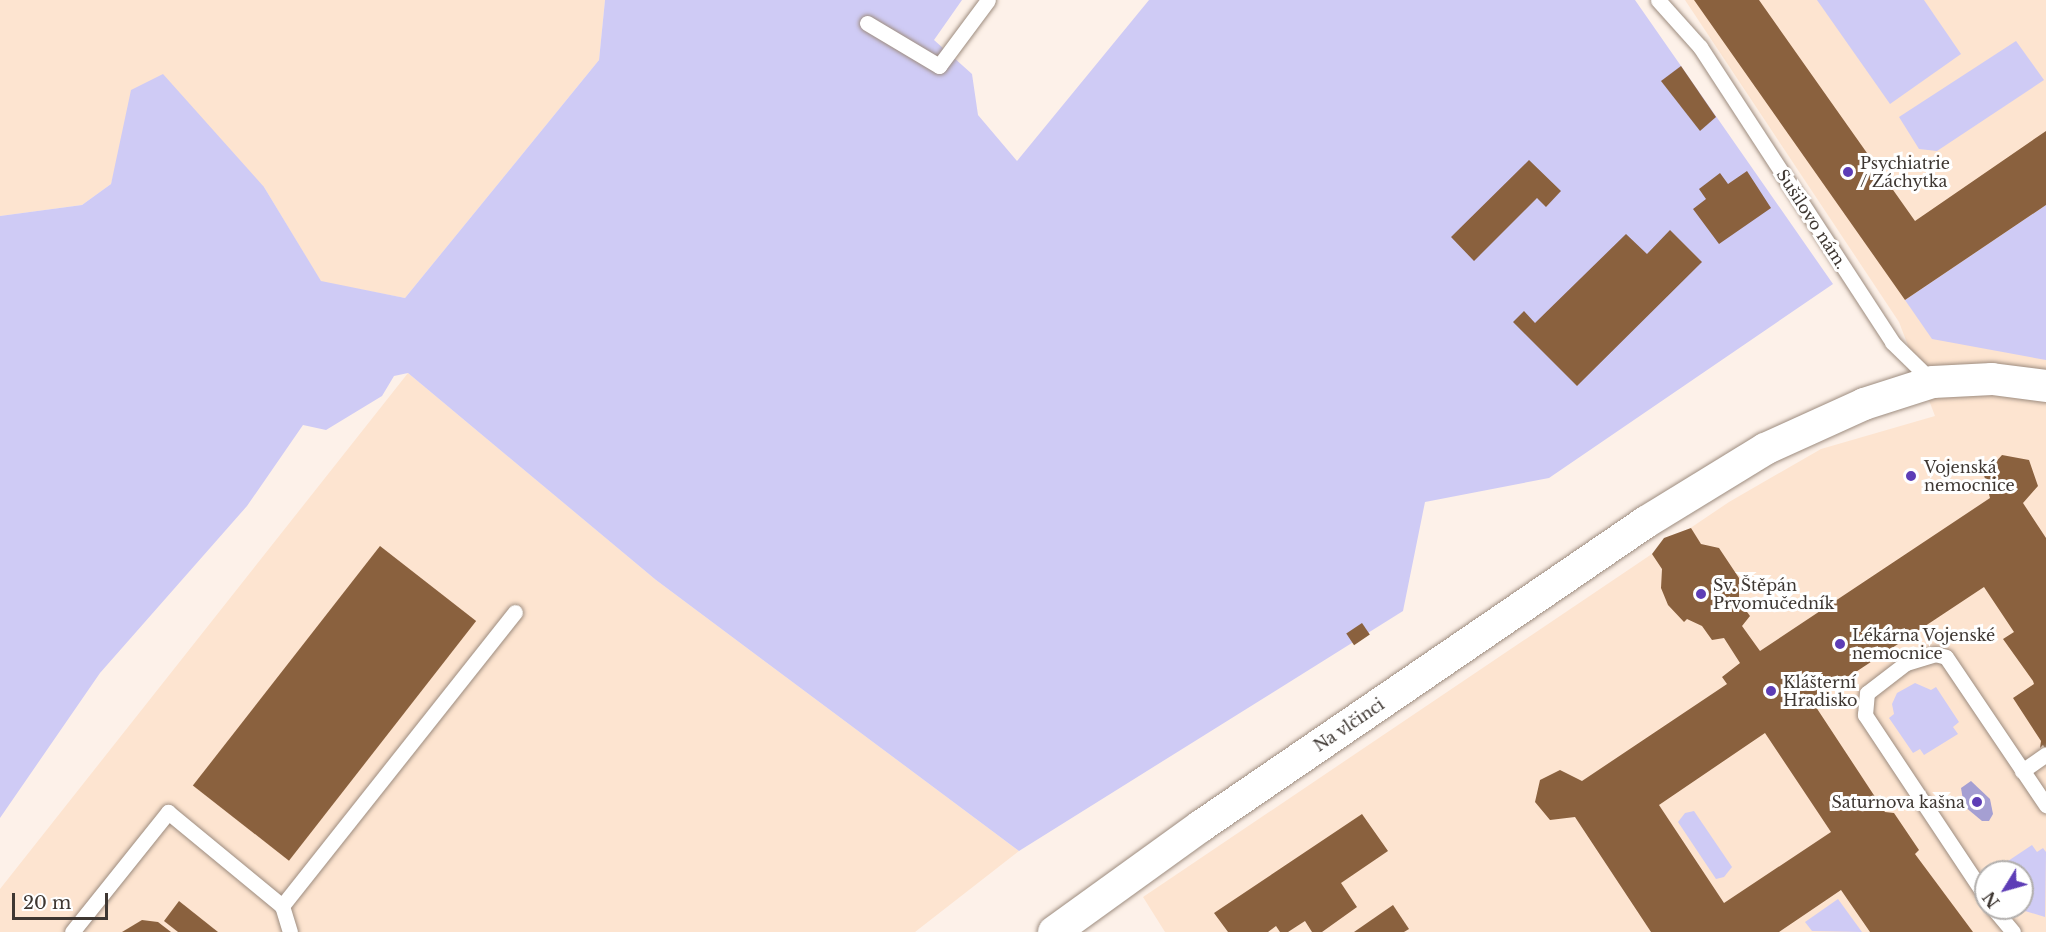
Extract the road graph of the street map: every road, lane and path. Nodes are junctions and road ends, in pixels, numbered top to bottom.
1 (988, 0) edge
2 (1658, 0) edge
3 (867, 23) dead end
4 (1933, 382) junction
5 (2046, 386) edge
6 (515, 612) dead end
7 (2046, 754) edge
8 (2022, 771) junction
9 (2046, 805) edge
10 (1974, 879) edge
11 (282, 906) junction
12 (2003, 920) edge
13 (72, 932) edge
14 (290, 932) edge
15 (1054, 932) edge
16 (2013, 932) edge

1 - 3 lane
2 - 4 lane, Sušilovo nám.
4 - 5 street
4 - 15 street, Na vlčinci
6 - 11 lane
7 - 8 lane
8 - 9 lane
8 - 10 lane
11 - 13 lane
11 - 14 lane
12 - 16 lane

